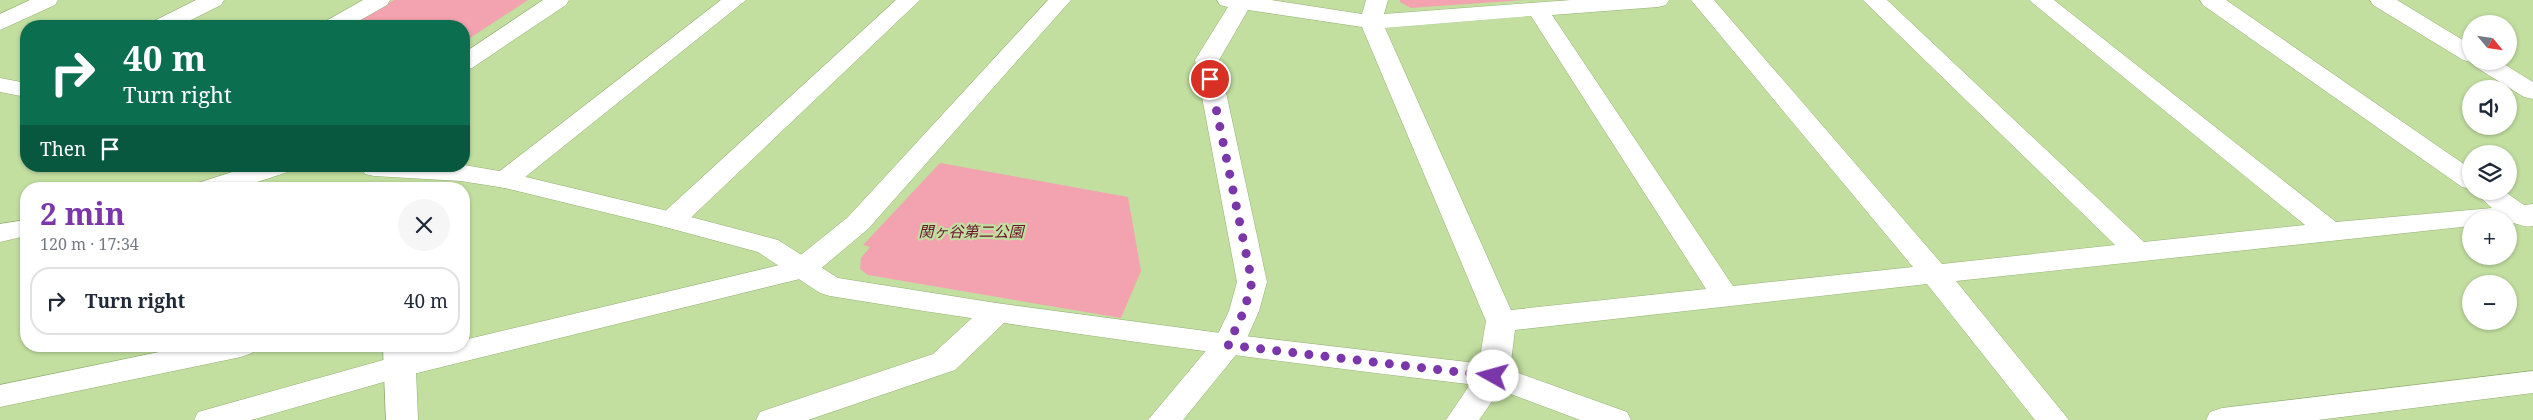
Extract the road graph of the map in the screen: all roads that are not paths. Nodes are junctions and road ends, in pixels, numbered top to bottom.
1 (48, 0) edge
2 (213, 0) edge
3 (379, 0) edge
4 (558, 0) edge
5 (735, 0) edge
6 (909, 0) edge
7 (1060, 0) edge
8 (1658, 0) edge
9 (1702, 0) edge
10 (1874, 0) edge
11 (2040, 0) edge
12 (2211, 0) edge
13 (2381, 0) edge
14 (1235, 1) edge
15 (1538, 10) junction
16 (1374, 11) edge
17 (174, 20) edge
18 (344, 20) edge
19 (0, 23) edge
20 (2462, 50) edge
21 (470, 59) edge
22 (2497, 70) edge
23 (0, 85) edge
24 (20, 89) edge
25 (2533, 92) edge
26 (260, 172) edge
27 (375, 174) edge
28 (2462, 175) edge
29 (505, 180) junction
30 (230, 182) edge
31 (2501, 200) edge
32 (2528, 217) edge
33 (672, 220) junction
34 (20, 229) edge
35 (2330, 230) junction
36 (0, 233) edge
37 (2137, 251) junction
38 (802, 269) junction
39 (1935, 274) junction
40 (1724, 296) junction
41 (996, 313) junction
42 (1501, 322) junction
43 (470, 341) edge
44 (1228, 345) junction
45 (212, 352) edge
46 (418, 352) edge
47 (400, 356) edge
48 (1493, 376) junction
49 (2531, 384) edge
50 (0, 396) edge
51 (2309, 415) edge
52 (210, 420) edge
53 (402, 420) edge
54 (772, 420) edge
55 (1164, 420) edge
56 (1462, 420) edge
57 (1615, 420) edge
58 (2053, 420) edge
59 (2222, 420) edge

1 - 19 street
2 - 17 street
3 - 18 street
4 - 21 street
5 - 29 street
6 - 33 street
7 - 38 street
8 - 15 street
9 - 39 street
10 - 37 street
11 - 35 street
12 - 28 street
13 - 20 street
14 - 16 street
14 - 44 street
15 - 16 street
15 - 40 street
16 - 42 street
22 - 25 street
23 - 24 street
26 - 30 street
27 - 29 street
29 - 33 street
31 - 32 street
32 - 35 street
33 - 38 street
34 - 36 street
35 - 37 street
37 - 39 street
38 - 41 street
38 - 43 street
39 - 40 street
39 - 58 street
40 - 42 street
41 - 44 street
41 - 54 street
42 - 48 street
44 - 48 street
44 - 55 street
45 - 50 street
46 - 47 street
47 - 52 street
47 - 53 street
48 - 56 street
48 - 57 street
49 - 51 street
51 - 59 street

